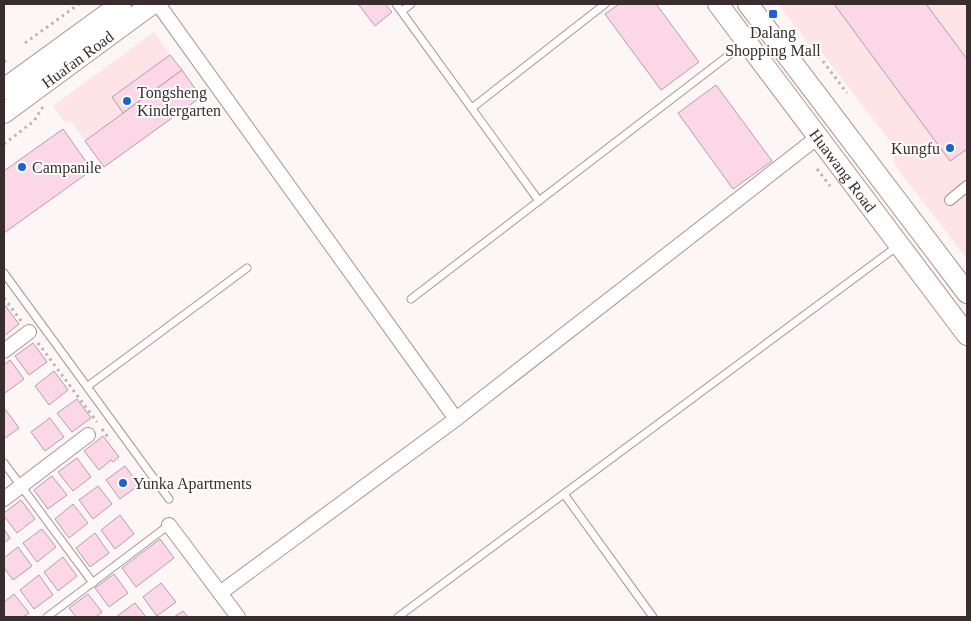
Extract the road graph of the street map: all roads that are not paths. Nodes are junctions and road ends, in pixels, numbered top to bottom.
1 (122, 4) edge
2 (152, 4) edge
3 (158, 4) edge
4 (396, 4) edge
5 (411, 4) edge
6 (604, 4) edge
7 (718, 4) edge
8 (748, 4) edge
9 (402, 11) junction
10 (746, 41) junction
11 (4, 89) edge
12 (472, 108) junction
13 (4, 113) edge
14 (818, 138) junction
15 (967, 186) edge
16 (539, 200) junction
17 (950, 200) dead end
18 (899, 245) junction
19 (247, 268) dead end
20 (4, 273) edge
21 (967, 294) edge
22 (411, 299) dead end
23 (29, 332) road end
24 (967, 335) edge
25 (4, 350) edge
26 (88, 386) junction
27 (456, 418) junction
28 (88, 435) dead end
29 (4, 463) edge
30 (21, 486) junction
31 (564, 494) junction
32 (4, 499) edge
33 (169, 499) dead end
34 (169, 525) joint
35 (93, 583) junction
36 (220, 593) junction
37 (47, 617) edge
38 (238, 617) edge
39 (398, 617) edge
40 (653, 617) edge

1 - 11 main road, Huafan Road
2 - 13 main road, Huafan Road
3 - 27 street
4 - 9 lane
5 - 9 lane
6 - 12 lane
7 - 10 main road, Huawang Road
8 - 21 main road, Huawang Road
9 - 12 lane
10 - 14 main road, Huawang Road
10 - 16 lane
12 - 16 lane
14 - 18 main road, Huawang Road
14 - 27 street
15 - 17 street
16 - 22 lane
18 - 24 main road, Huawang Road
18 - 31 lane
19 - 26 lane
20 - 26 lane
23 - 25 street
26 - 33 lane
27 - 36 street
28 - 30 street
29 - 30 lane
30 - 32 street
30 - 35 lane
31 - 39 lane
31 - 40 lane
34 - 35 lane
34 - 36 street
35 - 37 lane
36 - 38 street

